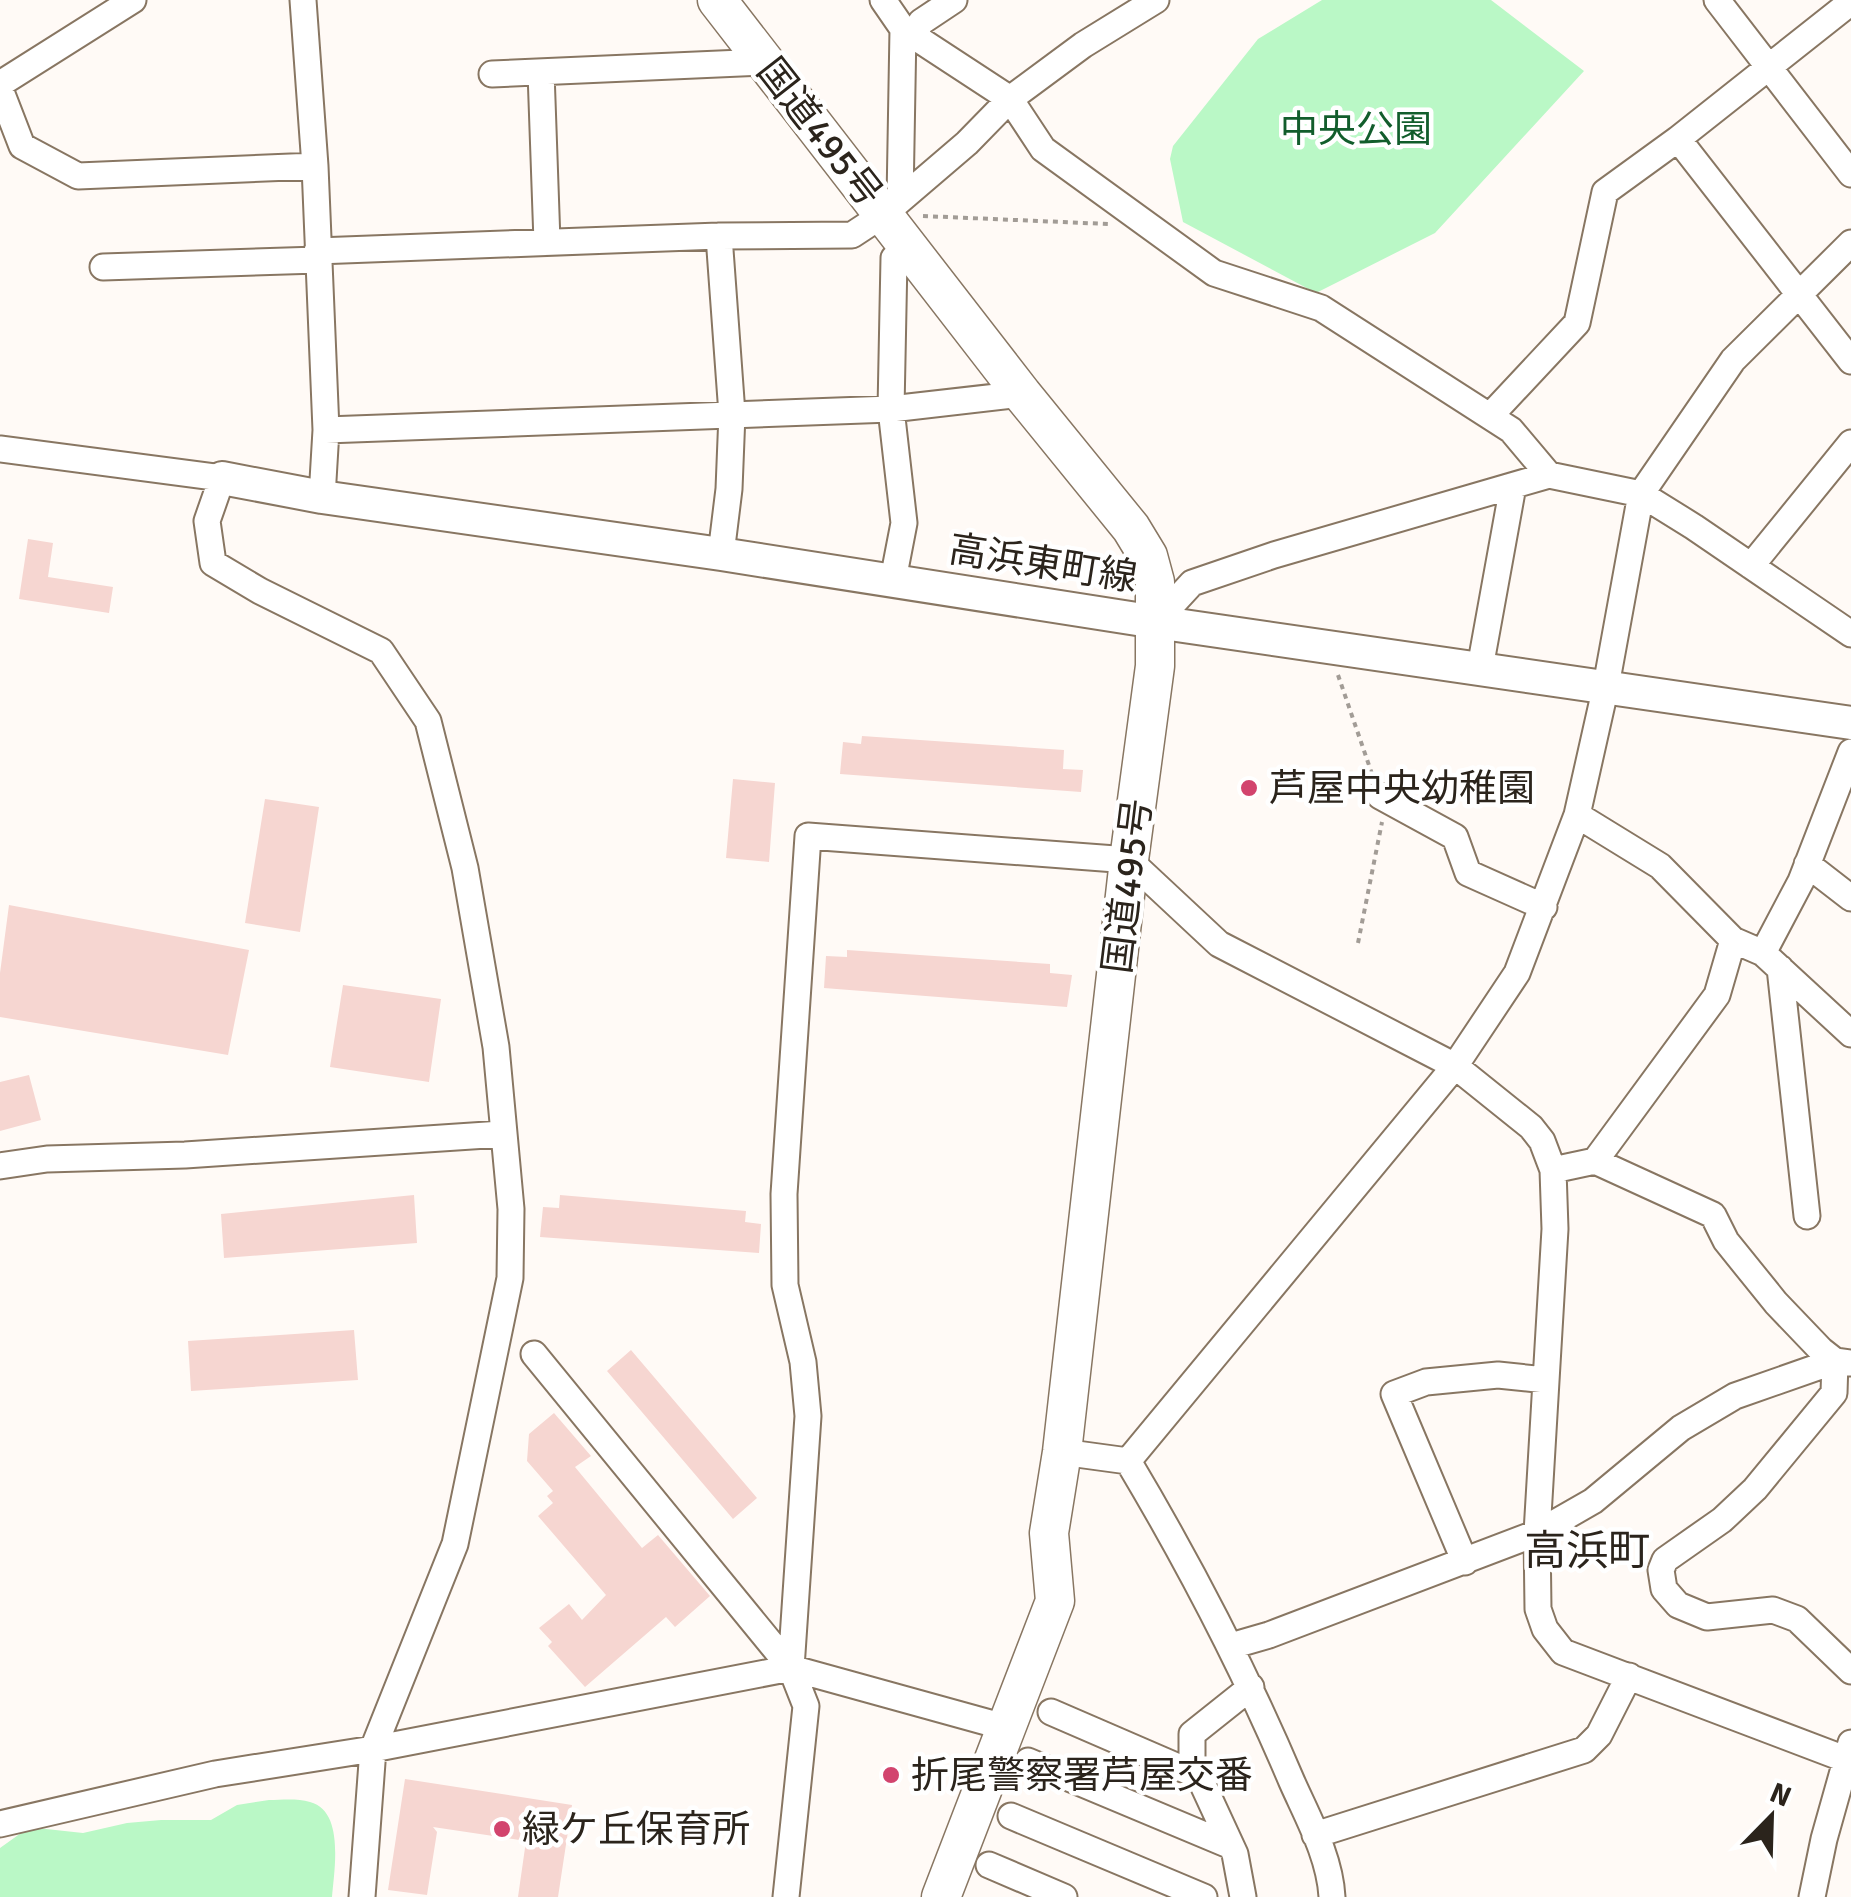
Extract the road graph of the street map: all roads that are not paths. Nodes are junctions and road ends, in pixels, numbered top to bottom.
1 (134, 0) edge
2 (303, 0) edge
3 (717, 0) edge
4 (883, 0) edge
5 (954, 0) edge
6 (1156, 0) edge
7 (1718, 0) edge
8 (1851, 2) edge
9 (908, 32) junction
10 (766, 62) junction
11 (1768, 66) junction
12 (540, 72) junction
13 (492, 74) dead end
14 (0, 86) edge
15 (1010, 99) junction
16 (1678, 139) junction
17 (315, 166) junction
18 (1851, 174) edge
19 (892, 207) junction
20 (719, 236) junction
21 (547, 242) junction
22 (1851, 242) edge
23 (910, 248) junction
24 (318, 255) junction
25 (103, 267) dead end
26 (1798, 296) junction
27 (1851, 362) edge
28 (1022, 394) junction
29 (892, 409) junction
30 (732, 414) junction
31 (1490, 416) junction
32 (326, 430) junction
33 (1851, 444) edge
34 (0, 449) edge
35 (1548, 475) junction
36 (222, 478) junction
37 (1514, 486) junction
38 (1641, 494) junction
39 (322, 497) junction
40 (722, 554) junction
41 (1751, 566) junction
42 (893, 580) junction
43 (1156, 622) junction
44 (1851, 634) edge
45 (1480, 668) junction
46 (1606, 686) junction
47 (1851, 723) edge
48 (1851, 752) edge
49 (1380, 796) dead end
50 (1577, 815) junction
51 (1130, 860) junction
52 (1808, 864) junction
53 (1851, 898) edge
54 (1544, 907) junction
55 (1734, 940) junction
56 (1771, 961) junction
57 (1851, 1034) edge
58 (1455, 1066) junction
59 (502, 1134) junction
60 (1595, 1161) junction
61 (0, 1166) edge
62 (1553, 1170) junction
63 (1807, 1216) dead end
64 (534, 1354) dead end
65 (1843, 1362) edge
66 (1546, 1380) junction
67 (1062, 1452) junction
68 (1128, 1461) junction
69 (1537, 1532) junction
70 (1465, 1562) junction
71 (1230, 1646) junction
72 (790, 1668) junction
73 (1851, 1671) edge
74 (1629, 1676) junction
75 (1251, 1686) junction
76 (1051, 1712) dead end
77 (1008, 1728) junction
78 (372, 1749) junction
79 (1848, 1751) edge
80 (1028, 1761) dead end
81 (1199, 1776) junction
82 (1011, 1816) dead end
83 (0, 1824) edge
84 (1315, 1835) junction
85 (1231, 1846) junction
86 (990, 1865) dead end
87 (362, 1897) edge
88 (786, 1897) edge
89 (941, 1897) edge
90 (1064, 1897) edge
91 (1204, 1897) edge
92 (1242, 1897) edge
93 (1332, 1897) edge
94 (1812, 1897) edge

1 - 14 street
2 - 17 street
3 - 10 highway, 国道495号
4 - 9 street
5 - 9 street
6 - 15 street
7 - 11 street
8 - 11 street
9 - 15 street
9 - 19 street
10 - 12 street
10 - 19 highway, 国道495号
11 - 16 street
11 - 18 street
12 - 13 street
12 - 21 street
14 - 17 street
15 - 19 street
15 - 31 street
16 - 26 street
16 - 31 street
17 - 24 street
19 - 20 street
19 - 23 highway, 国道495号
20 - 21 street
20 - 30 street
21 - 24 street
22 - 26 street
23 - 28 highway, 国道495号
23 - 29 street
24 - 25 street
24 - 32 street
26 - 27 street
26 - 38 street
28 - 29 street
28 - 43 highway, 国道495号
29 - 30 street
29 - 42 street
30 - 32 street
30 - 40 street
31 - 35 street
32 - 39 street
33 - 41 street
34 - 36 street
35 - 37 street
35 - 38 street
36 - 39 main road, 高浜東町線
36 - 59 street
37 - 43 street
37 - 45 street
38 - 41 street
38 - 46 street
39 - 40 main road, 高浜東町線
40 - 42 main road, 高浜東町線
41 - 44 street
42 - 43 main road, 高浜東町線
43 - 45 main road, 高浜東町線
43 - 51 highway, 国道495号
45 - 46 main road, 高浜東町線
46 - 47 main road, 高浜東町線
46 - 50 street
48 - 52 street
49 - 54 street
50 - 54 street
50 - 55 street
51 - 58 street
51 - 67 highway, 国道495号
51 - 72 street
52 - 53 street
52 - 56 street
54 - 58 street
55 - 56 street
55 - 60 street
56 - 57 street
56 - 63 street
58 - 62 street
58 - 68 street
59 - 61 street
59 - 78 street
60 - 62 street
60 - 65 street
62 - 66 street
64 - 72 street
65 - 69 street
65 - 73 street
66 - 69 street
66 - 70 street
67 - 68 street
67 - 77 highway, 国道495号
68 - 71 street
69 - 70 street
69 - 74 street
70 - 71 street
71 - 75 street
72 - 77 street
72 - 78 street
72 - 88 street
74 - 79 street
74 - 84 street
75 - 81 street
75 - 84 street
76 - 81 street
77 - 89 highway, 国道495号
78 - 83 street
78 - 87 street
79 - 94 street
80 - 85 street
81 - 85 street
82 - 91 street
84 - 93 street
85 - 92 street
86 - 90 street

